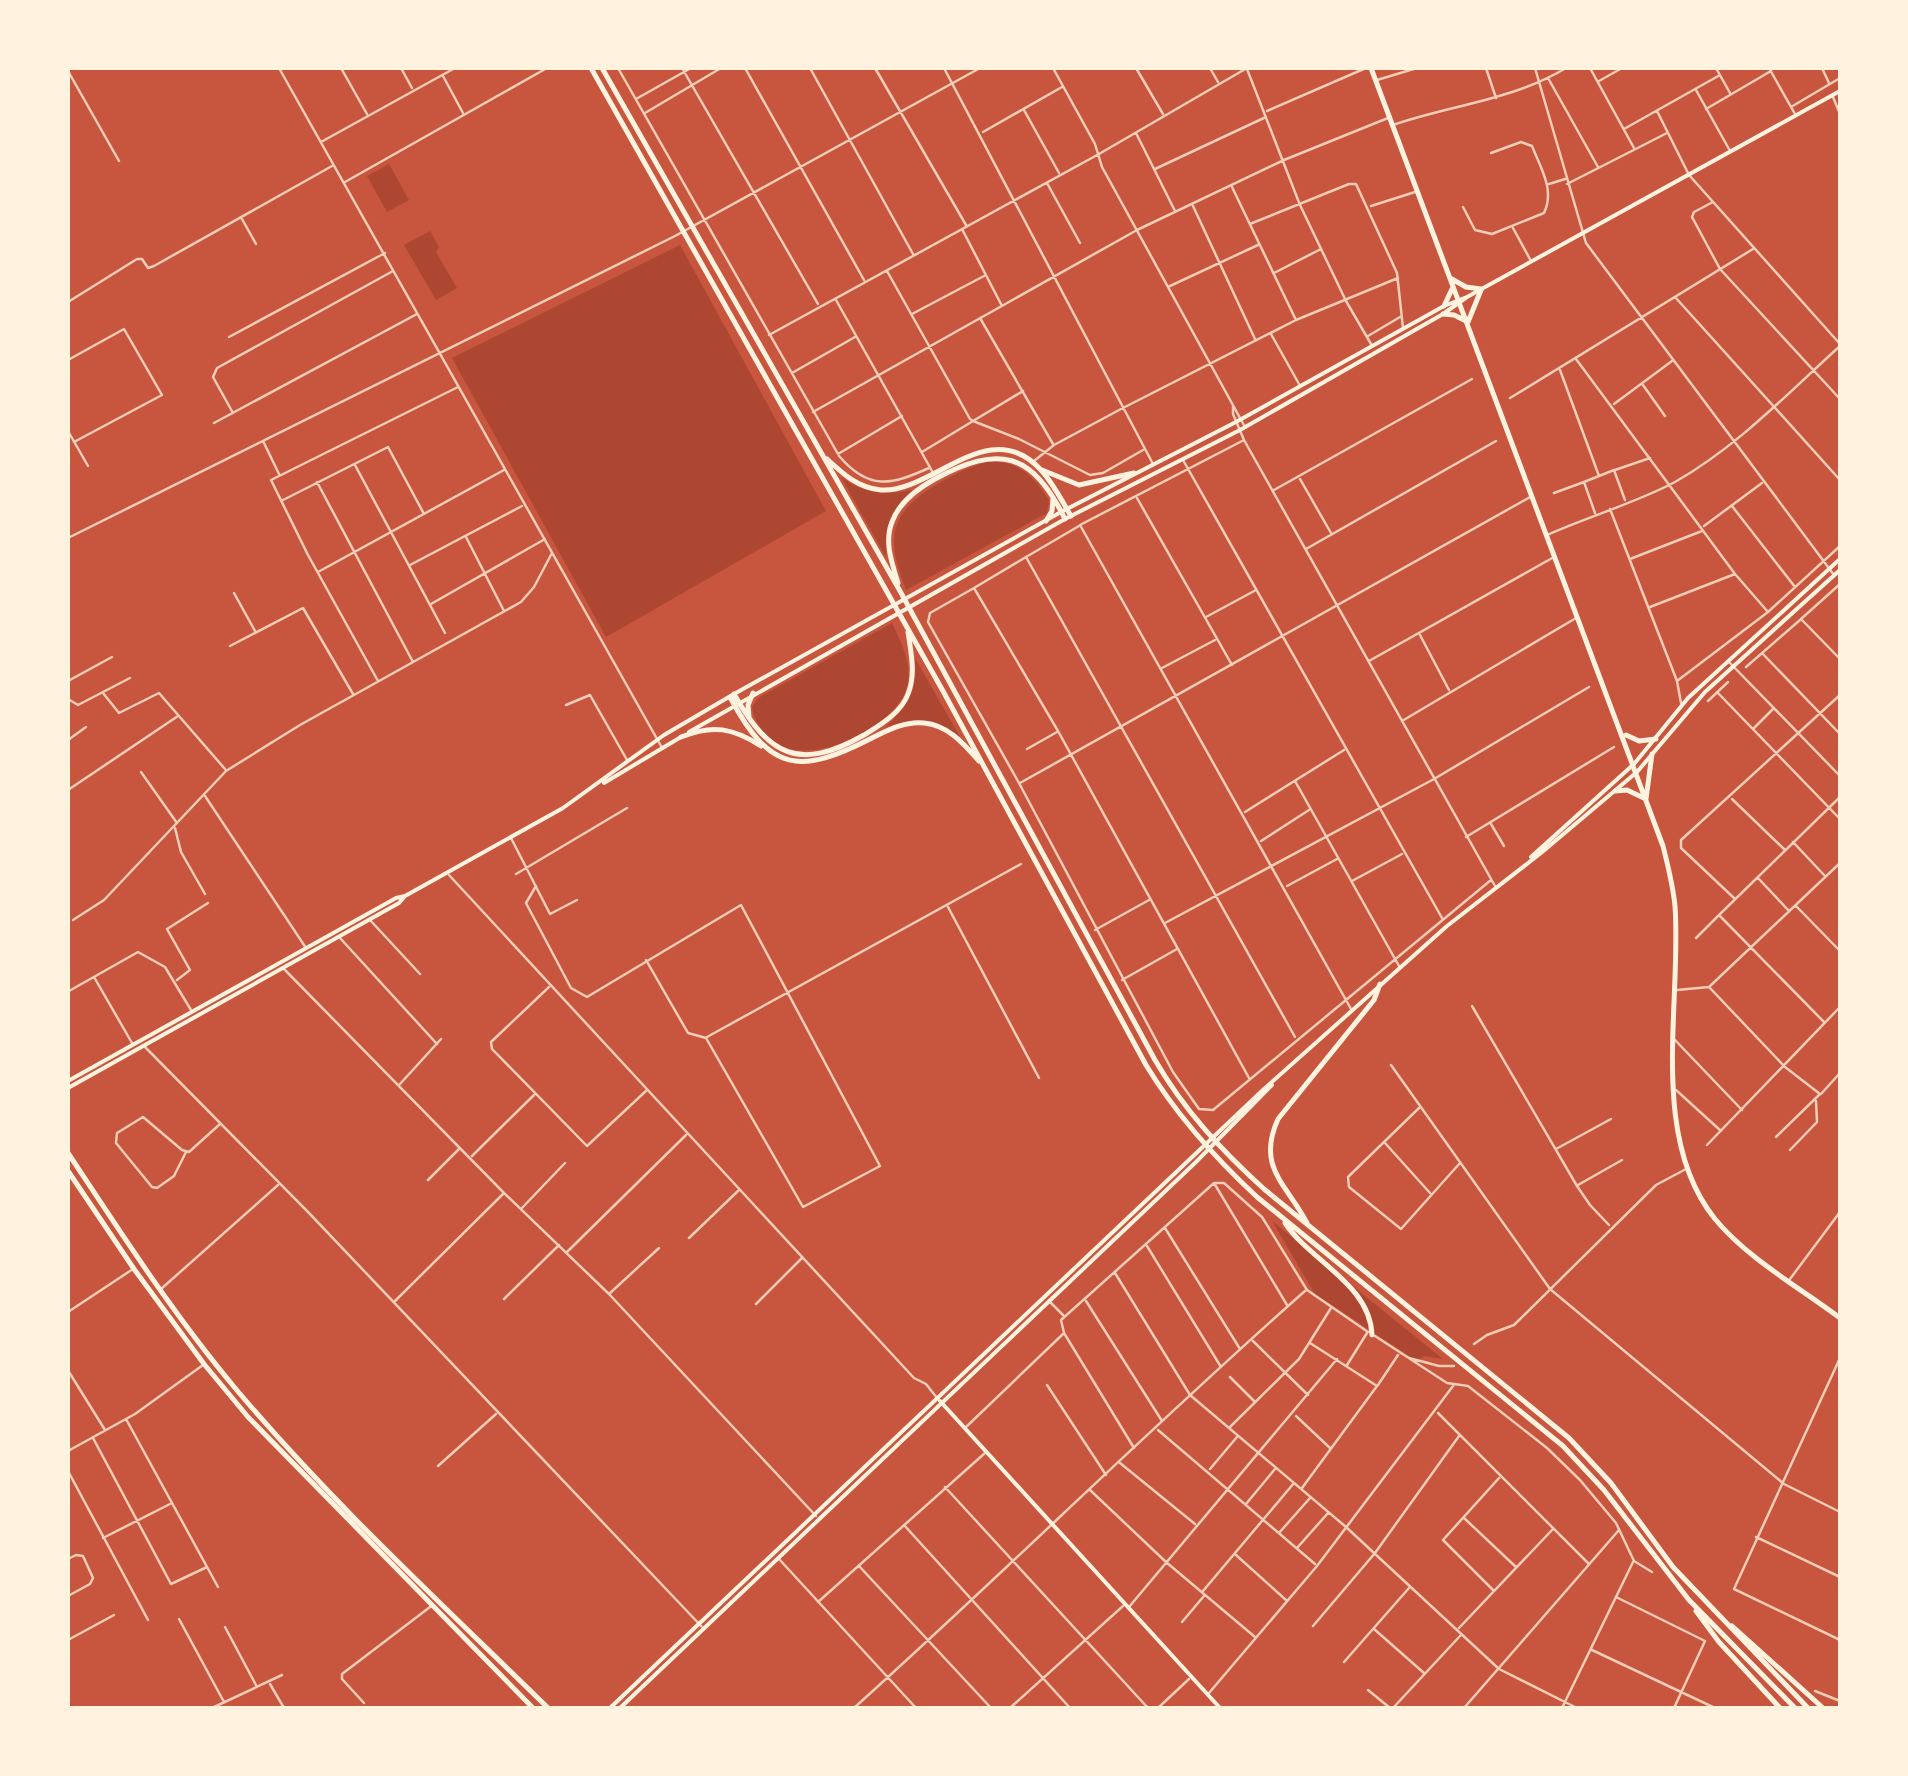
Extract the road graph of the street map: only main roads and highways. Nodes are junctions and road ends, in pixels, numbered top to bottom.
1 (590, 68) edge
2 (602, 68) edge
3 (1369, 68) edge
4 (1840, 90) edge
5 (1449, 277) junction
6 (1453, 286) junction
7 (1483, 290) junction
8 (1459, 302) junction
9 (1444, 306) junction
10 (1443, 314) junction
11 (1468, 322) junction
12 (822, 454) junction
13 (1040, 469) junction
14 (1134, 473) junction
15 (1053, 496) junction
16 (1066, 514) junction
17 (1046, 521) junction
18 (1840, 559) edge
19 (1840, 570) edge
20 (900, 591) junction
21 (908, 630) junction
22 (1731, 664) junction
23 (753, 693) junction
24 (732, 695) junction
25 (736, 703) junction
26 (749, 720) junction
27 (1623, 733) junction
28 (680, 737) junction
29 (1656, 739) junction
30 (1652, 754) junction
31 (776, 755) junction
32 (1634, 764) junction
33 (984, 766) junction
34 (1637, 772) junction
35 (599, 784) junction
36 (1615, 791) junction
37 (1646, 799) junction
38 (1527, 862) junction
39 (404, 896) junction
40 (1380, 984) junction
41 (179, 1022) junction
42 (68, 1084) edge
43 (68, 1154) edge
44 (1194, 1160) junction
45 (68, 1170) edge
46 (1281, 1216) junction
47 (1308, 1226) junction
48 (1840, 1318) edge
49 (1370, 1333) road end
50 (940, 1401) junction
51 (263, 1420) junction
52 (256, 1427) junction
53 (1689, 1600) junction
54 (1722, 1618) junction
55 (701, 1627) junction
56 (533, 1708) edge
57 (548, 1708) edge
58 (610, 1708) edge
59 (620, 1708) edge
60 (1220, 1708) edge
61 (1780, 1708) edge
62 (1795, 1708) edge
63 (1808, 1708) edge
64 (1823, 1708) edge

1 - 21 main road
2 - 12 main road
3 - 5 main road
4 - 7 main road
5 - 6 main road
5 - 7 main road
6 - 8 main road
6 - 9 main road
7 - 8 main road
7 - 11 main road
8 - 9 main road
8 - 10 main road
8 - 11 main road
9 - 14 main road
10 - 11 main road
10 - 16 main road
11 - 27 main road
12 - 13 main road
12 - 20 main road
13 - 14 main road
13 - 16 main road
14 - 16 main road
15 - 16 main road
15 - 17 main road
15 - 20 main road
16 - 17 main road
16 - 23 main road
17 - 24 main road
18 - 22 main road
19 - 22 main road
20 - 47 main road
21 - 26 main road
21 - 33 main road
22 - 29 main road
22 - 30 main road
23 - 25 main road
23 - 26 main road
24 - 25 main road
24 - 35 main road
25 - 26 main road
25 - 28 main road
25 - 31 main road
27 - 29 main road
27 - 32 main road
28 - 31 main road
28 - 35 main road
29 - 32 main road
30 - 34 main road
30 - 37 main road
31 - 33 main road
32 - 34 main road
32 - 38 main road
33 - 46 main road
34 - 36 main road
34 - 37 main road
35 - 39 main road
36 - 37 main road
36 - 38 main road
37 - 48 main road
38 - 40 main road
39 - 41 main road
39 - 41 main road
40 - 44 main road
40 - 47 main road
41 - 42 main road
41 - 42 main road
43 - 51 main road
44 - 50 main road
44 - 50 main road
45 - 52 main road
46 - 49 main road
46 - 53 main road
47 - 54 main road
50 - 55 main road
50 - 55 main road
50 - 60 main road
51 - 52 main road
51 - 57 main road
52 - 56 main road
53 - 61 main road
53 - 62 main road
54 - 63 main road
54 - 64 main road
55 - 58 main road
55 - 59 main road

